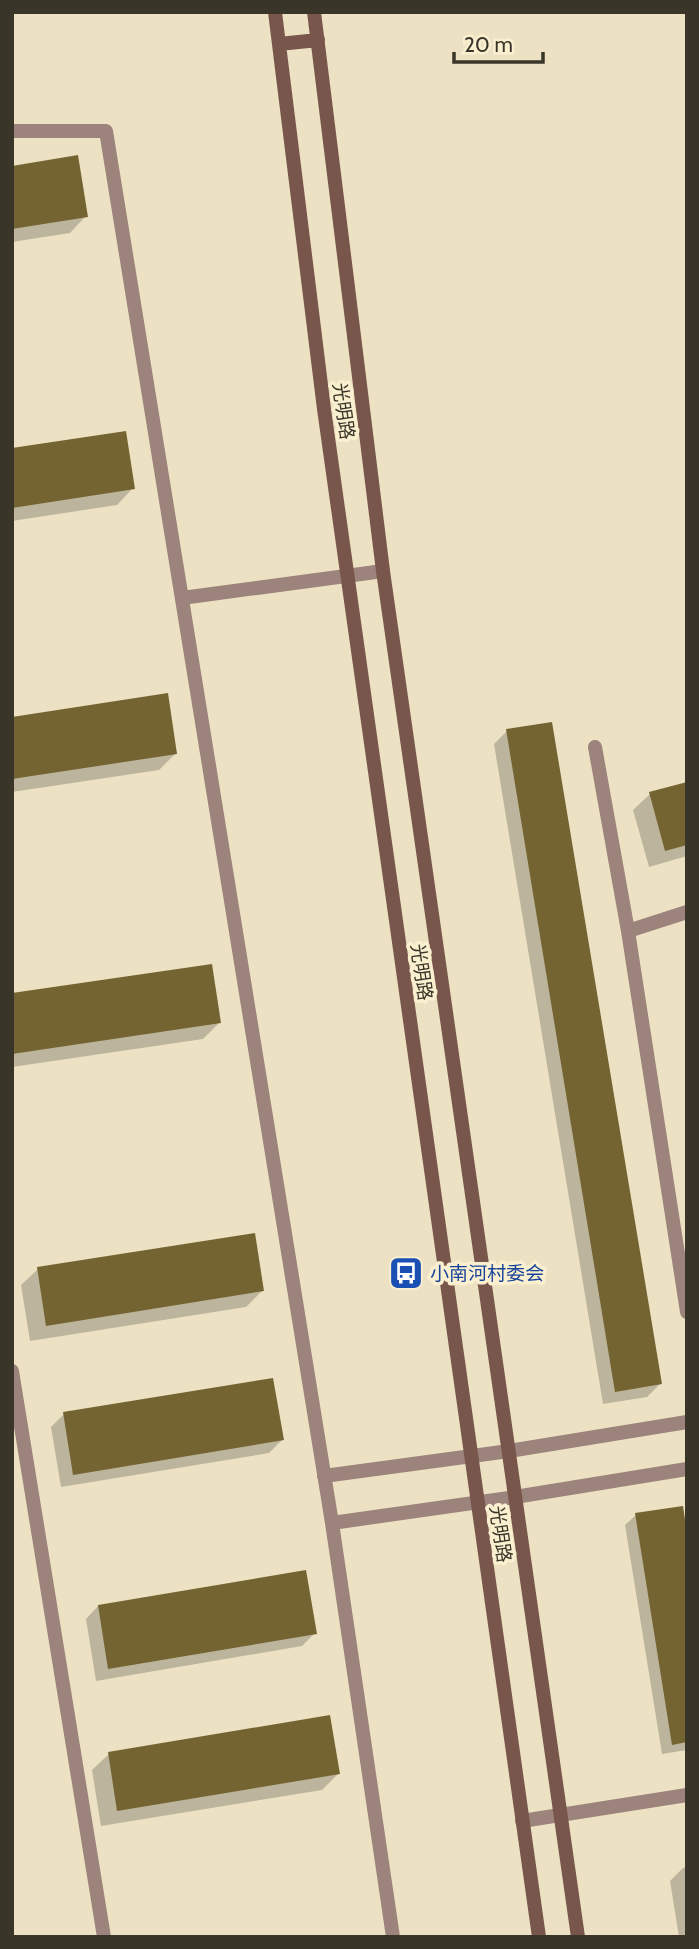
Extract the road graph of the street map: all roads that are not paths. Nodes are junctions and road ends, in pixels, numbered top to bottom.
1 (275, 12) edge
2 (314, 12) edge
3 (318, 40) junction
4 (279, 44) junction
5 (12, 131) edge
6 (383, 571) junction
7 (347, 576) junction
8 (183, 598) junction
9 (595, 747) dead end
10 (687, 912) edge
11 (628, 931) junction
12 (684, 1277) edge
13 (687, 1312) edge
14 (12, 1371) edge
15 (687, 1422) edge
16 (509, 1451) junction
17 (470, 1456) junction
18 (687, 1469) edge
19 (324, 1476) junction
20 (515, 1497) junction
21 (477, 1503) junction
22 (332, 1523) junction
23 (687, 1795) edge
24 (561, 1815) junction
25 (522, 1821) junction
26 (104, 1937) edge
27 (393, 1937) edge
28 (539, 1937) edge
29 (578, 1937) edge

1 - 4 street, 光明路
2 - 3 street, 光明路
3 - 4 street
3 - 6 street, 光明路
4 - 7 street, 光明路
5 - 8 street
6 - 7 street
6 - 16 street, 光明路
7 - 8 street
7 - 17 street, 光明路
8 - 19 street
9 - 11 street
10 - 11 street
11 - 12 street
12 - 13 street
14 - 26 street
15 - 16 street
16 - 17 street
16 - 20 street, 光明路
17 - 19 street
17 - 21 street, 光明路
18 - 20 street
19 - 22 street
20 - 21 street
20 - 24 street, 光明路
21 - 22 street
21 - 25 street, 光明路
22 - 27 street
23 - 24 street
24 - 25 street
24 - 29 street, 光明路
25 - 28 street, 光明路

